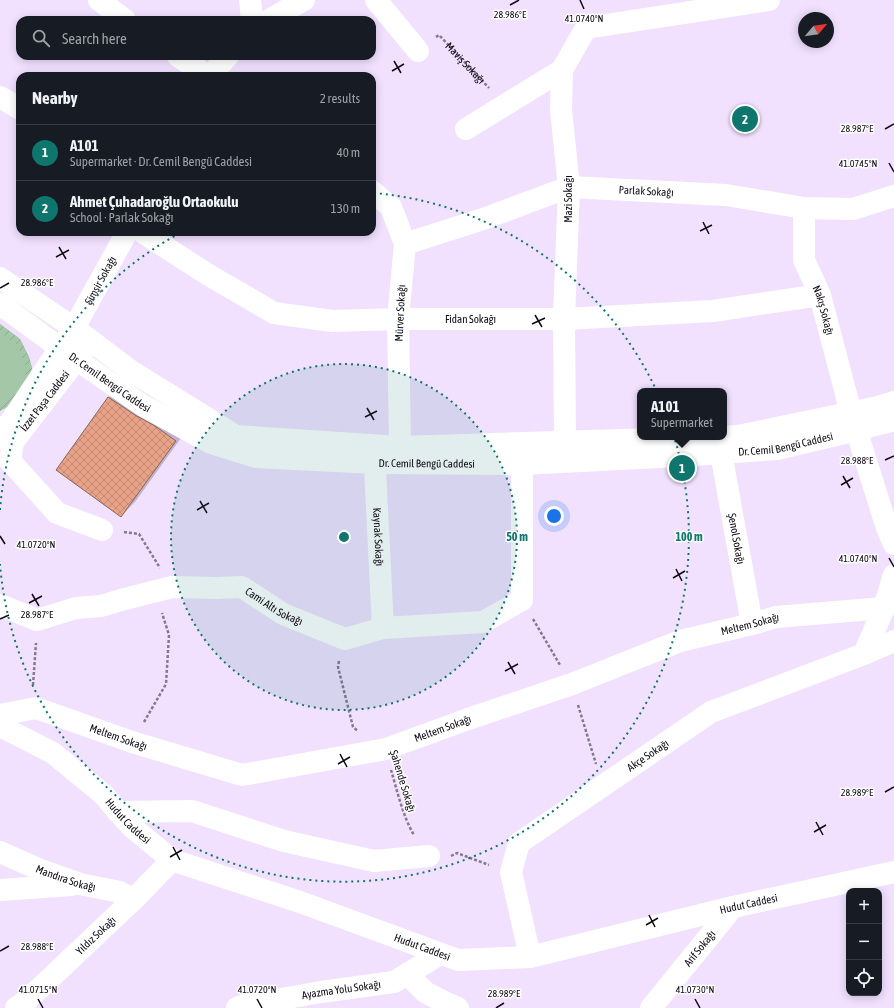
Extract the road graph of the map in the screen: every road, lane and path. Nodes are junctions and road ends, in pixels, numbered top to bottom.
1 (99, 0) edge
2 (250, 0) edge
3 (304, 0) edge
4 (376, 0) edge
5 (769, 0) edge
6 (120, 16) edge
7 (252, 16) edge
8 (275, 16) edge
9 (418, 50) joint
10 (184, 60) edge
11 (224, 60) edge
12 (562, 70) junction
13 (203, 72) edge
14 (213, 72) edge
15 (0, 97) edge
16 (505, 105) junction
17 (16, 107) edge
18 (466, 129) dead end
19 (569, 187) junction
20 (376, 194) edge
21 (894, 196) edge
22 (804, 208) junction
23 (125, 236) edge
24 (148, 236) edge
25 (405, 244) junction
26 (0, 278) edge
27 (820, 295) junction
28 (0, 304) edge
29 (0, 315) edge
30 (398, 319) junction
31 (564, 319) junction
32 (30, 326) junction
33 (74, 328) junction
34 (91, 341) junction
35 (68, 353) junction
36 (894, 402) edge
37 (894, 420) edge
38 (854, 422) junction
39 (5, 435) edge
40 (727, 440) edge
41 (565, 442) junction
42 (721, 442) edge
43 (400, 447) junction
44 (374, 454) junction
45 (522, 464) junction
46 (102, 530) joint
47 (891, 536) edge
48 (894, 575) edge
49 (163, 589) junction
50 (0, 605) edge
51 (884, 608) junction
52 (37, 620) junction
53 (752, 624) junction
54 (383, 628) junction
55 (345, 639) junction
56 (894, 641) edge
57 (864, 654) junction
58 (36, 708) junction
59 (0, 715) edge
60 (0, 726) edge
61 (132, 742) junction
62 (386, 749) junction
63 (118, 812) junction
64 (0, 852) edge
65 (429, 856) junction
66 (172, 860) junction
67 (511, 872) junction
68 (894, 872) edge
69 (80, 884) junction
70 (0, 890) edge
71 (133, 900) junction
72 (733, 907) junction
73 (440, 954) junction
74 (530, 957) junction
75 (407, 974) junction
76 (16, 1008) edge
77 (237, 1008) edge
78 (458, 1008) edge
79 (651, 1008) edge

1 - 6 street
2 - 7 street
3 - 8 street
4 - 9 street
5 - 12 street
9 - 16 path, Maviş Sokağı
10 - 13 street
11 - 14 street
12 - 16 street
12 - 19 street, Mazi Sokağı
15 - 17 street
16 - 18 street
19 - 22 street, Parlak Sokağı
19 - 25 street, Parlak Sokağı
19 - 31 street, Mazi Sokağı
20 - 25 street, Mürver Sokağı
21 - 22 street, Parlak Sokağı
22 - 27 street, Nakış Sokağı
23 - 33 street, Şimşir Sokağı
24 - 30 street, Fidan Sokağı
25 - 30 street, Mürver Sokağı
26 - 33 street, Dr. Cemil Bengü Caddesi
27 - 31 street, Fidan Sokağı
27 - 38 street, Nakış Sokağı
28 - 32 street, Dr. Cemil Bengü Caddesi
29 - 32 street
30 - 31 street, Fidan Sokağı
30 - 43 street, Mürver Sokağı
31 - 41 street, Mazi Sokağı
32 - 35 street, Dr. Cemil Bengü Caddesi
33 - 34 street, Dr. Cemil Bengü Caddesi
33 - 35 street, İzzet Paşa Caddesi
34 - 35 street, İzzet Paşa Caddesi
34 - 44 street, Dr. Cemil Bengü Caddesi
35 - 39 street, İzzet Paşa Caddesi
35 - 44 street, Dr. Cemil Bengü Caddesi
36 - 38 street, Dr. Cemil Bengü Caddesi
37 - 38 street, Dr. Cemil Bengü Caddesi
38 - 40 street, Dr. Cemil Bengü Caddesi
38 - 47 street, Nakış Sokağı
39 - 46 street, İzzet Paşa Caddesi
41 - 42 street, Dr. Cemil Bengü Caddesi
41 - 43 street, Dr. Cemil Bengü Caddesi
42 - 45 street, Dr. Cemil Bengü Caddesi
42 - 53 street, Şenol Sokağı
43 - 44 street, Dr. Cemil Bengü Caddesi
44 - 45 street, Dr. Cemil Bengü Caddesi
44 - 54 street, Kaynak Sokağı
45 - 54 street
46 - 49 path
48 - 51 street
49 - 52 street, Cami Altı Sokağı
49 - 55 street, Cami Altı Sokağı
49 - 61 path
50 - 52 street
51 - 53 street, Meltem Sokağı
51 - 57 street
52 - 58 path
53 - 62 street, Meltem Sokağı
54 - 55 street
55 - 62 path, Şahende Sokağı
56 - 57 street, Akçe Sokağı
57 - 67 street, Akçe Sokağı
58 - 59 street
58 - 61 street, Meltem Sokağı
60 - 63 street, Hudut Caddesi
61 - 62 street, Meltem Sokağı
62 - 65 path, Şahende Sokağı
63 - 65 street
63 - 66 street, Hudut Caddesi
64 - 69 street, Mandıra Sokağı
65 - 67 path
66 - 71 street, Yıldız Sokağı
66 - 73 street, Hudut Caddesi
67 - 74 street, Akçe Sokağı
68 - 72 street, Hudut Caddesi
69 - 70 street
69 - 71 street, Mandıra Sokağı
71 - 76 street, Yıldız Sokağı
72 - 74 street, Hudut Caddesi
72 - 79 street, Arif Sokağı
73 - 74 street, Hudut Caddesi
73 - 75 street, Ayazma Yolu Sokağı
75 - 77 street, Ayazma Yolu Sokağı
75 - 78 street

